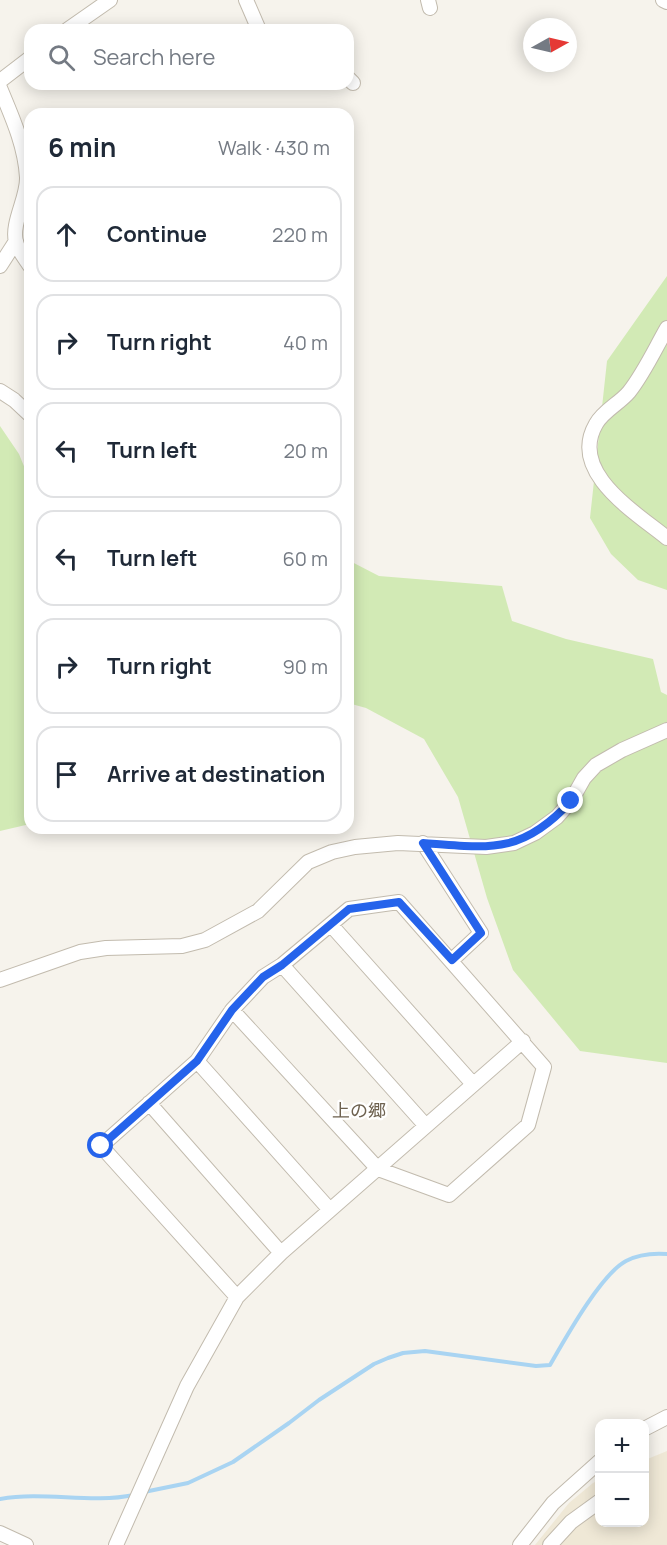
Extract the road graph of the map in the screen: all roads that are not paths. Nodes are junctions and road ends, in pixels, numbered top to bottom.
1 (110, 0) edge
2 (246, 0) edge
3 (76, 24) edge
4 (256, 24) edge
5 (24, 63) edge
6 (0, 81) edge
7 (0, 88) edge
8 (24, 157) edge
9 (24, 197) edge
10 (16, 242) junction
11 (24, 256) edge
12 (0, 267) edge
13 (667, 328) edge
14 (0, 392) edge
15 (24, 409) edge
16 (667, 538) edge
17 (667, 730) edge
18 (423, 843) junction
19 (332, 925) junction
20 (452, 960) junction
21 (282, 965) junction
22 (0, 980) edge
23 (232, 1010) junction
24 (523, 1041) junction
25 (197, 1061) junction
26 (473, 1084) junction
27 (149, 1103) junction
28 (426, 1126) junction
29 (378, 1169) junction
30 (330, 1210) junction
31 (281, 1253) junction
32 (237, 1297) junction
33 (667, 1417) edge
34 (649, 1427) edge
35 (595, 1465) edge
36 (595, 1505) edge
37 (0, 1533) edge
38 (26, 1545) edge
39 (116, 1545) edge
40 (520, 1545) edge
41 (550, 1545) edge

1 - 3 street
2 - 4 street
5 - 6 street
7 - 8 street
9 - 10 street
10 - 11 street
10 - 12 street
13 - 16 street
14 - 15 street
17 - 18 street
18 - 20 street
18 - 22 street
19 - 20 street
19 - 21 street
19 - 26 street
20 - 24 street
21 - 23 street
21 - 28 street
23 - 25 street
23 - 29 street
24 - 26 street
24 - 29 street
25 - 27 street
25 - 30 street
26 - 28 street
27 - 31 street
27 - 32 street
28 - 29 street
29 - 30 street
30 - 31 street
31 - 32 street
32 - 39 street
33 - 34 street
35 - 40 street
36 - 41 street
37 - 38 street

